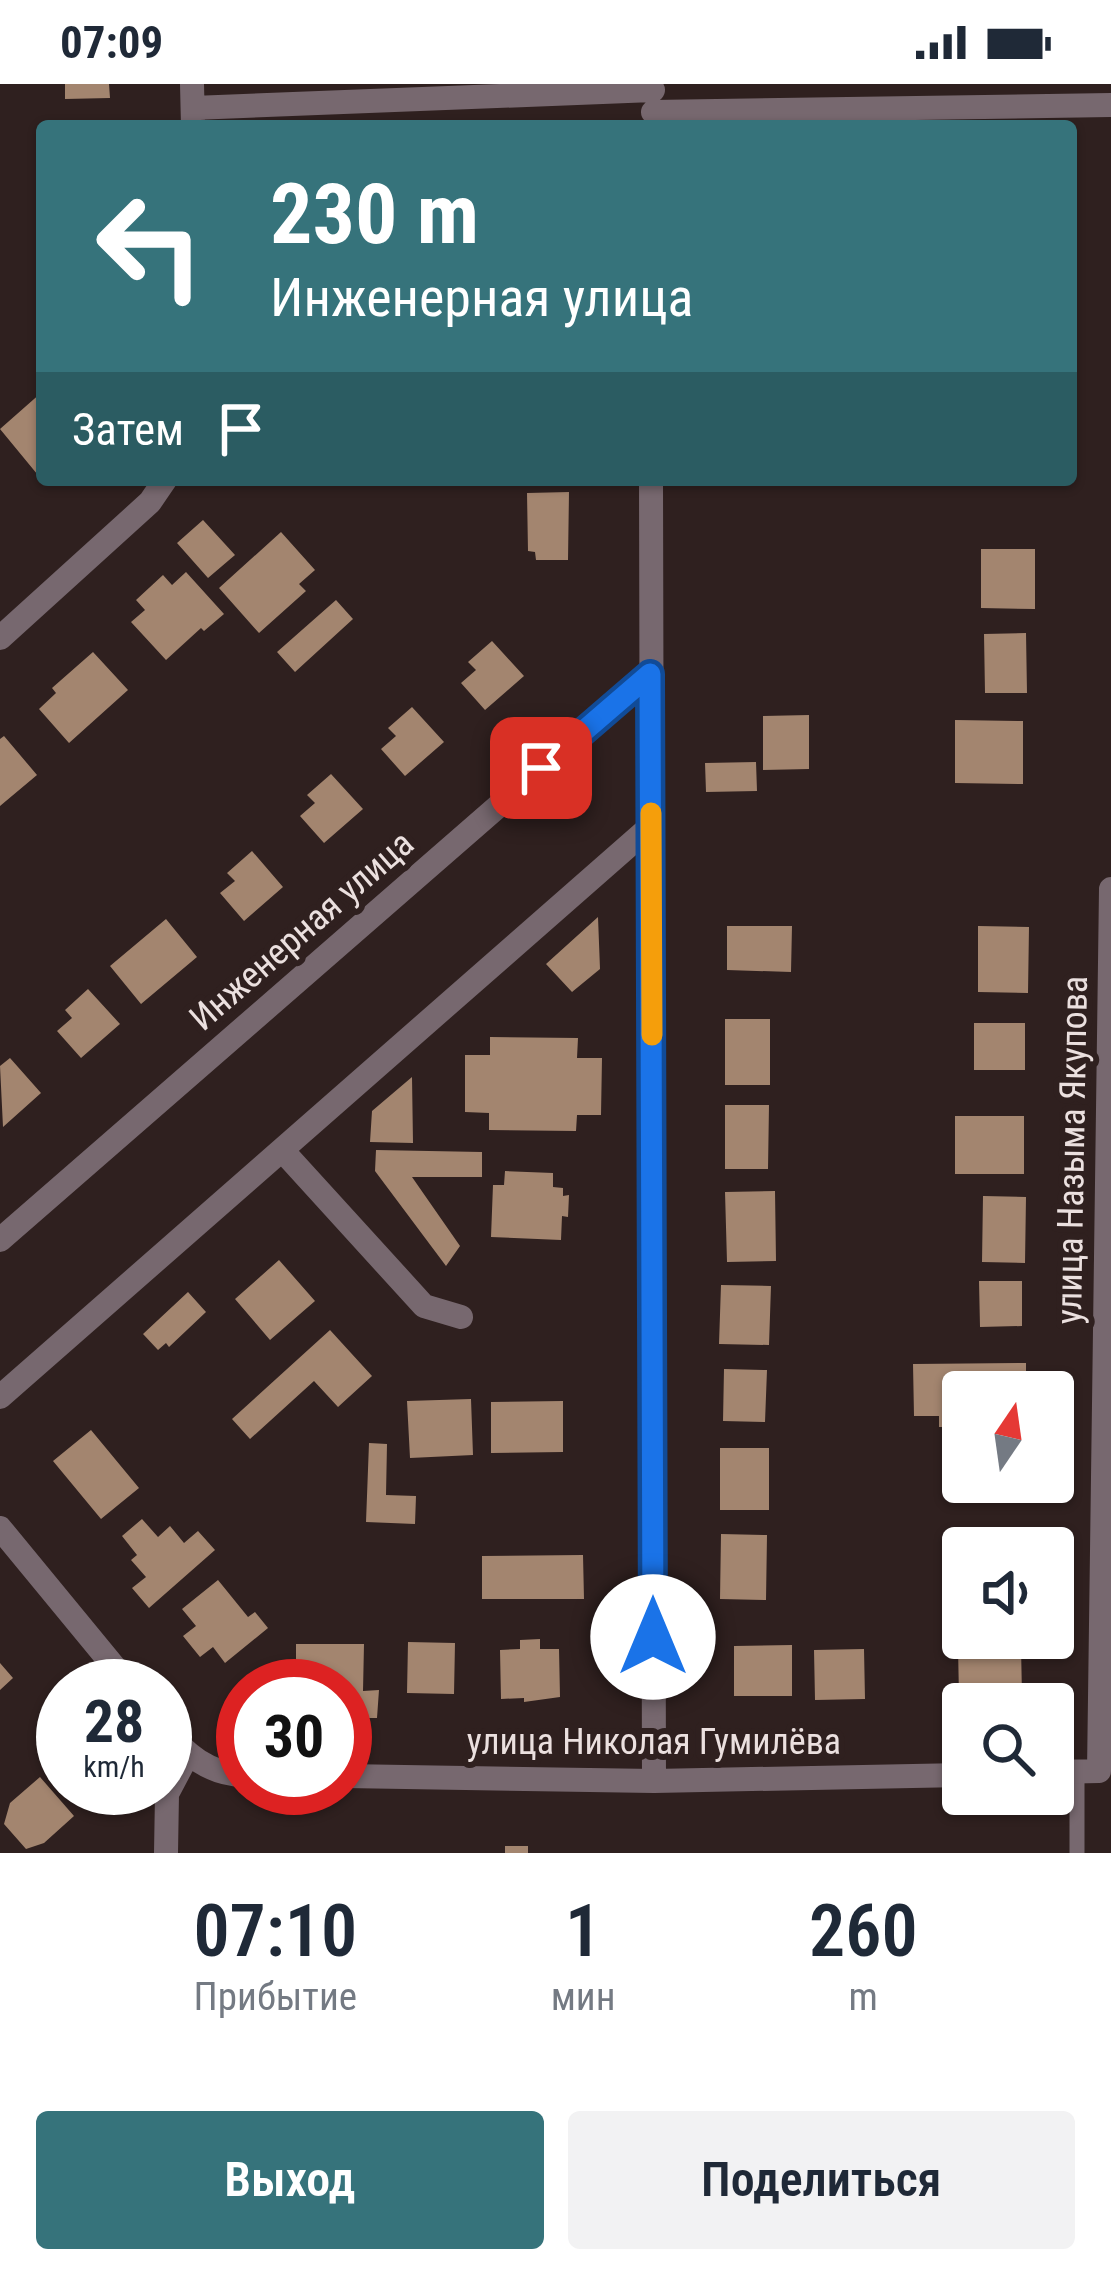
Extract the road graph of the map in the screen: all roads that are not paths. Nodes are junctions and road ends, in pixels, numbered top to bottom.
1 (653, 103) edge
2 (1111, 105) edge
3 (193, 106) edge
4 (161, 486) edge
5 (651, 486) edge
6 (0, 638) edge
7 (650, 674) junction
8 (651, 826) junction
9 (1111, 890) edge
10 (282, 1150) junction
11 (0, 1240) edge
12 (460, 1317) dead end
13 (0, 1397) edge
14 (0, 1528) edge
15 (108, 1659) edge
16 (1076, 1772) edge
17 (942, 1775) edge
18 (372, 1776) edge
19 (653, 1780) junction
20 (167, 1815) edge
21 (166, 1853) edge
22 (1077, 1853) edge

1 - 2 street
1 - 3 street
4 - 6 street
5 - 7 street
7 - 8 street
7 - 11 street, Инженерная улица
8 - 10 street
8 - 19 street
9 - 16 street, улица Назыма Якупова
10 - 12 street
10 - 13 street
14 - 15 street
16 - 22 lane
17 - 19 street, улица Николая Гумилёва
18 - 19 street, улица Николая Гумилёва
20 - 21 street

